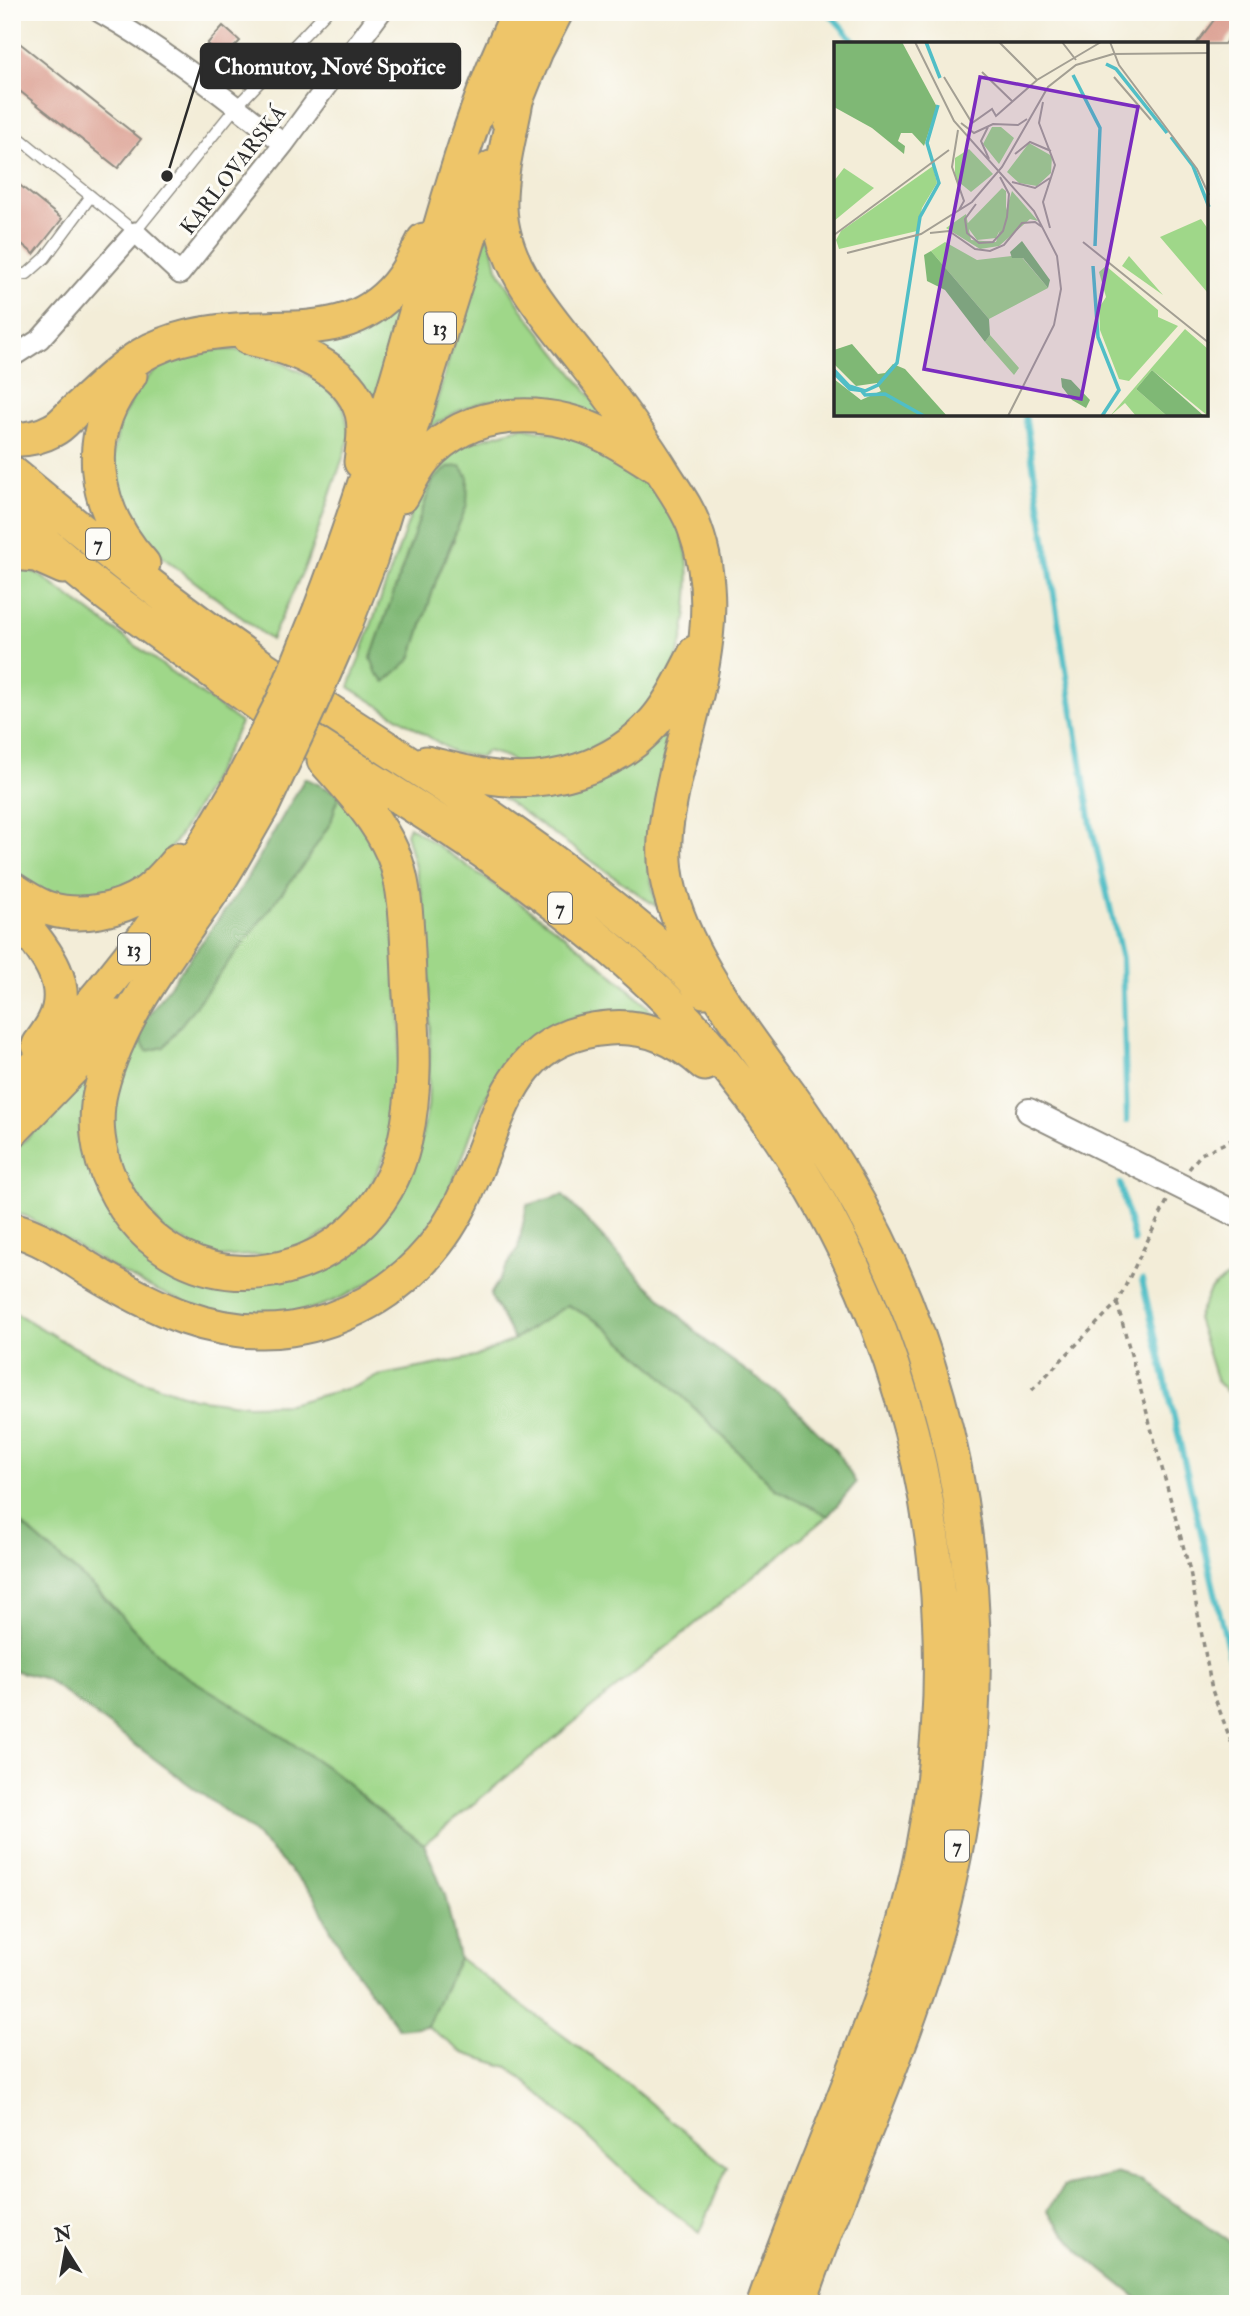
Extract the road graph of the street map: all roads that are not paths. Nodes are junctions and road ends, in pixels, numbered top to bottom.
1 (99, 12) edge
2 (326, 12) edge
3 (381, 12) edge
4 (519, 12) edge
5 (556, 12) edge
6 (516, 101) junction
7 (236, 107) junction
8 (12, 132) edge
9 (284, 144) junction
10 (454, 180) junction
11 (91, 196) junction
12 (135, 232) junction
13 (12, 274) edge
14 (183, 339) junction
15 (12, 357) edge
16 (12, 439) edge
17 (662, 469) junction
18 (12, 473) edge
19 (12, 514) edge
20 (352, 527) junction
21 (12, 553) edge
22 (370, 557) junction
23 (82, 575) junction
24 (186, 613) junction
25 (332, 618) junction
26 (708, 628) junction
27 (302, 735) junction
28 (402, 758) junction
29 (249, 799) junction
30 (12, 889) edge
31 (12, 910) edge
32 (166, 958) junction
33 (757, 1051) junction
34 (12, 1089) edge
35 (1029, 1111) dead end
36 (12, 1131) edge
37 (775, 1131) junction
38 (1238, 1215) edge
39 (12, 1229) edge
40 (764, 2304) edge
41 (799, 2304) edge

1 - 7 street
2 - 7 lane, KARLOVARSKÁ
3 - 9 street, KARLOVARSKÁ
4 - 10 highway, 13
5 - 6 highway, 13
6 - 17 highway
6 - 22 highway, 13
7 - 9 street
7 - 12 lane, KARLOVARSKÁ
8 - 11 lane
9 - 12 street, KARLOVARSKÁ
10 - 14 highway
10 - 20 highway, 13
11 - 12 lane
11 - 13 lane
12 - 15 street, KARLOVARSKÁ
14 - 16 highway
14 - 20 highway
14 - 24 highway
17 - 22 highway
17 - 26 highway
18 - 24 highway, 7
19 - 23 highway, 7
20 - 25 highway, 13
21 - 23 highway
22 - 25 highway, 13
23 - 27 highway, 7
24 - 28 highway, 7
25 - 29 highway, 13, bridge
26 - 28 highway
26 - 33 highway
27 - 32 highway
27 - 37 highway, 7
28 - 33 highway, 7
29 - 30 highway
29 - 32 highway, 13
29 - 34 highway, 13
31 - 34 highway
32 - 36 highway, 13
33 - 41 highway, 7
35 - 38 street
37 - 39 highway
37 - 40 highway, 7

